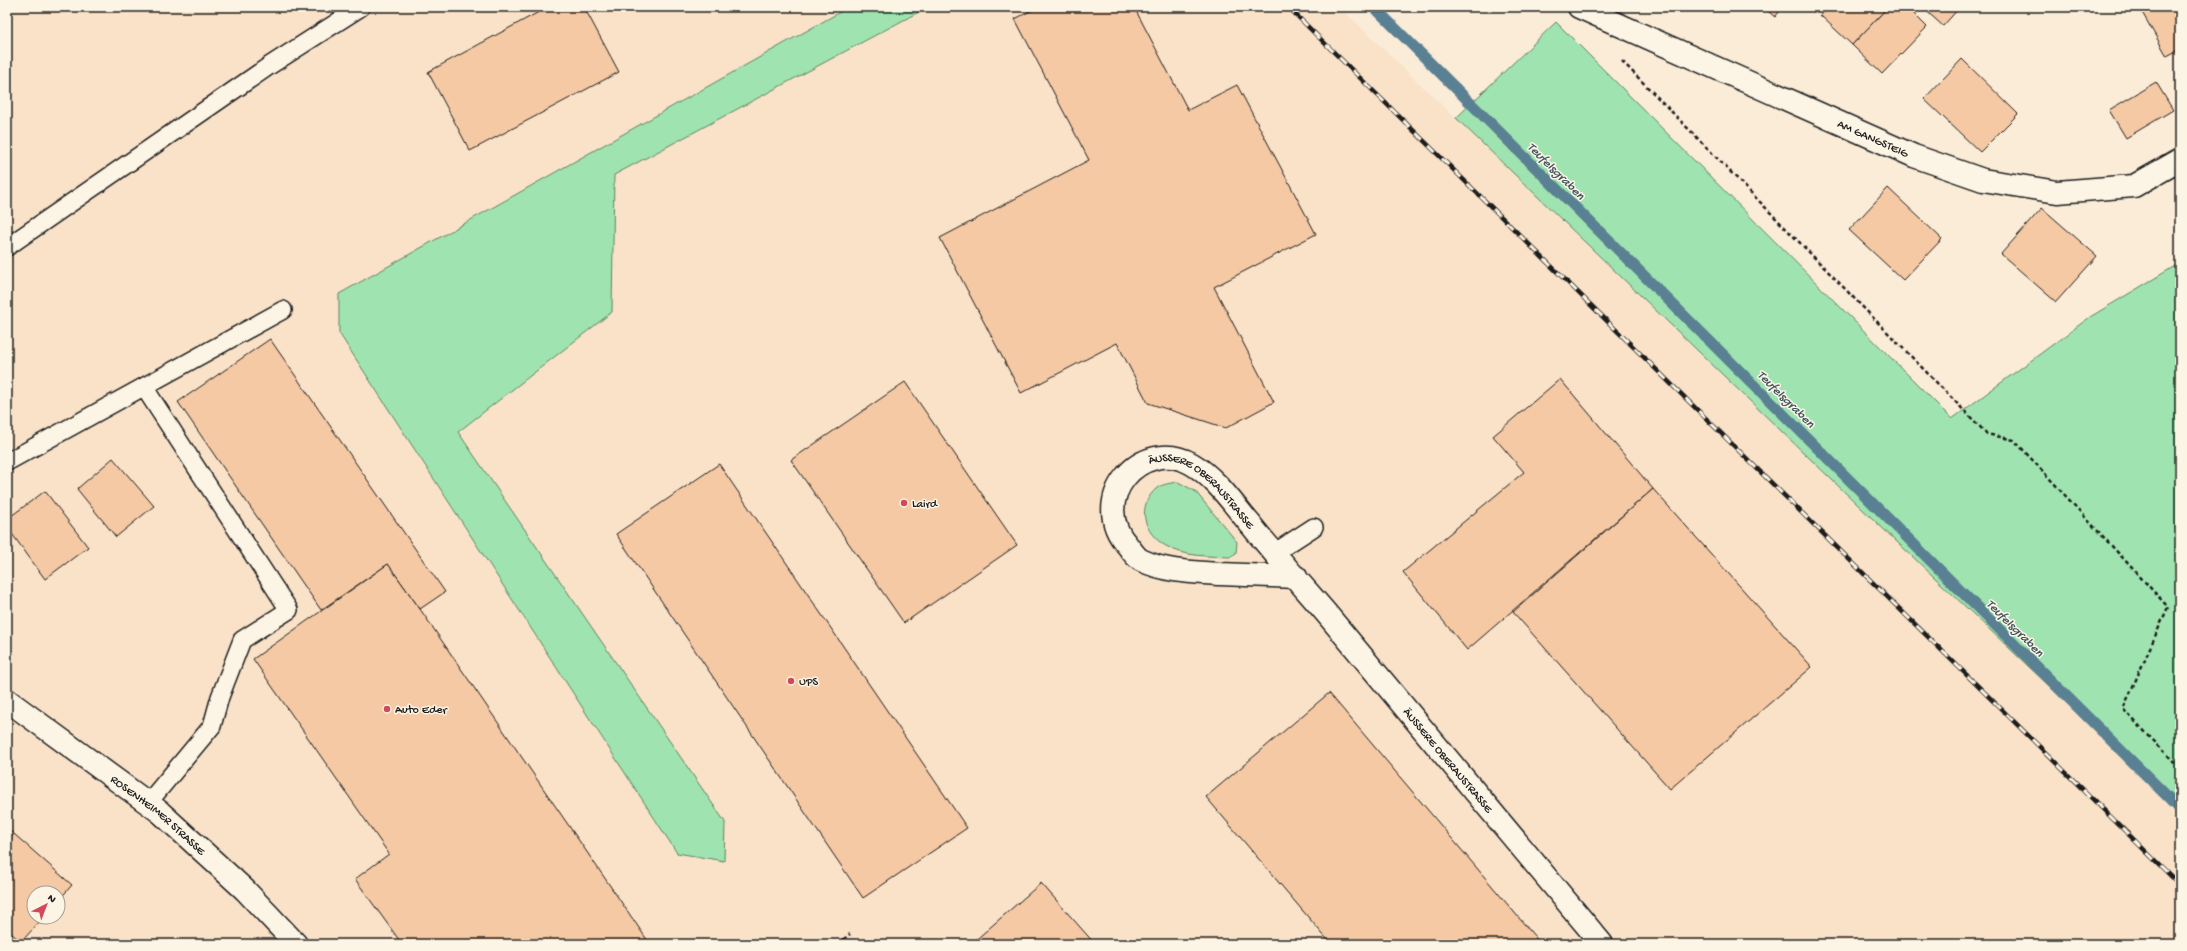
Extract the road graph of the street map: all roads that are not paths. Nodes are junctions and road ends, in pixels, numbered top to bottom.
1 (361, 7) edge
2 (1579, 7) edge
3 (2180, 160) edge
4 (7, 248) edge
5 (283, 310) dead end
6 (144, 386) junction
7 (7, 462) edge
8 (1314, 527) dead end
9 (1274, 553) junction
10 (1296, 577) junction
11 (7, 700) edge
12 (148, 803) junction
13 (296, 944) edge
14 (1602, 944) edge

1 - 4 lane
2 - 3 street, AM GANGSTEIG
5 - 6 lane
6 - 7 lane
6 - 12 lane
8 - 9 lane
9 - 10 street, ÄUSSERE OBERAUSTRASSE
9 - 10 street, ÄUSSERE OBERAUSTRASSE
10 - 14 street, ÄUSSERE OBERAUSTRASSE
11 - 12 street, ROSENHEIMER STRASSE
12 - 13 street, ROSENHEIMER STRASSE

